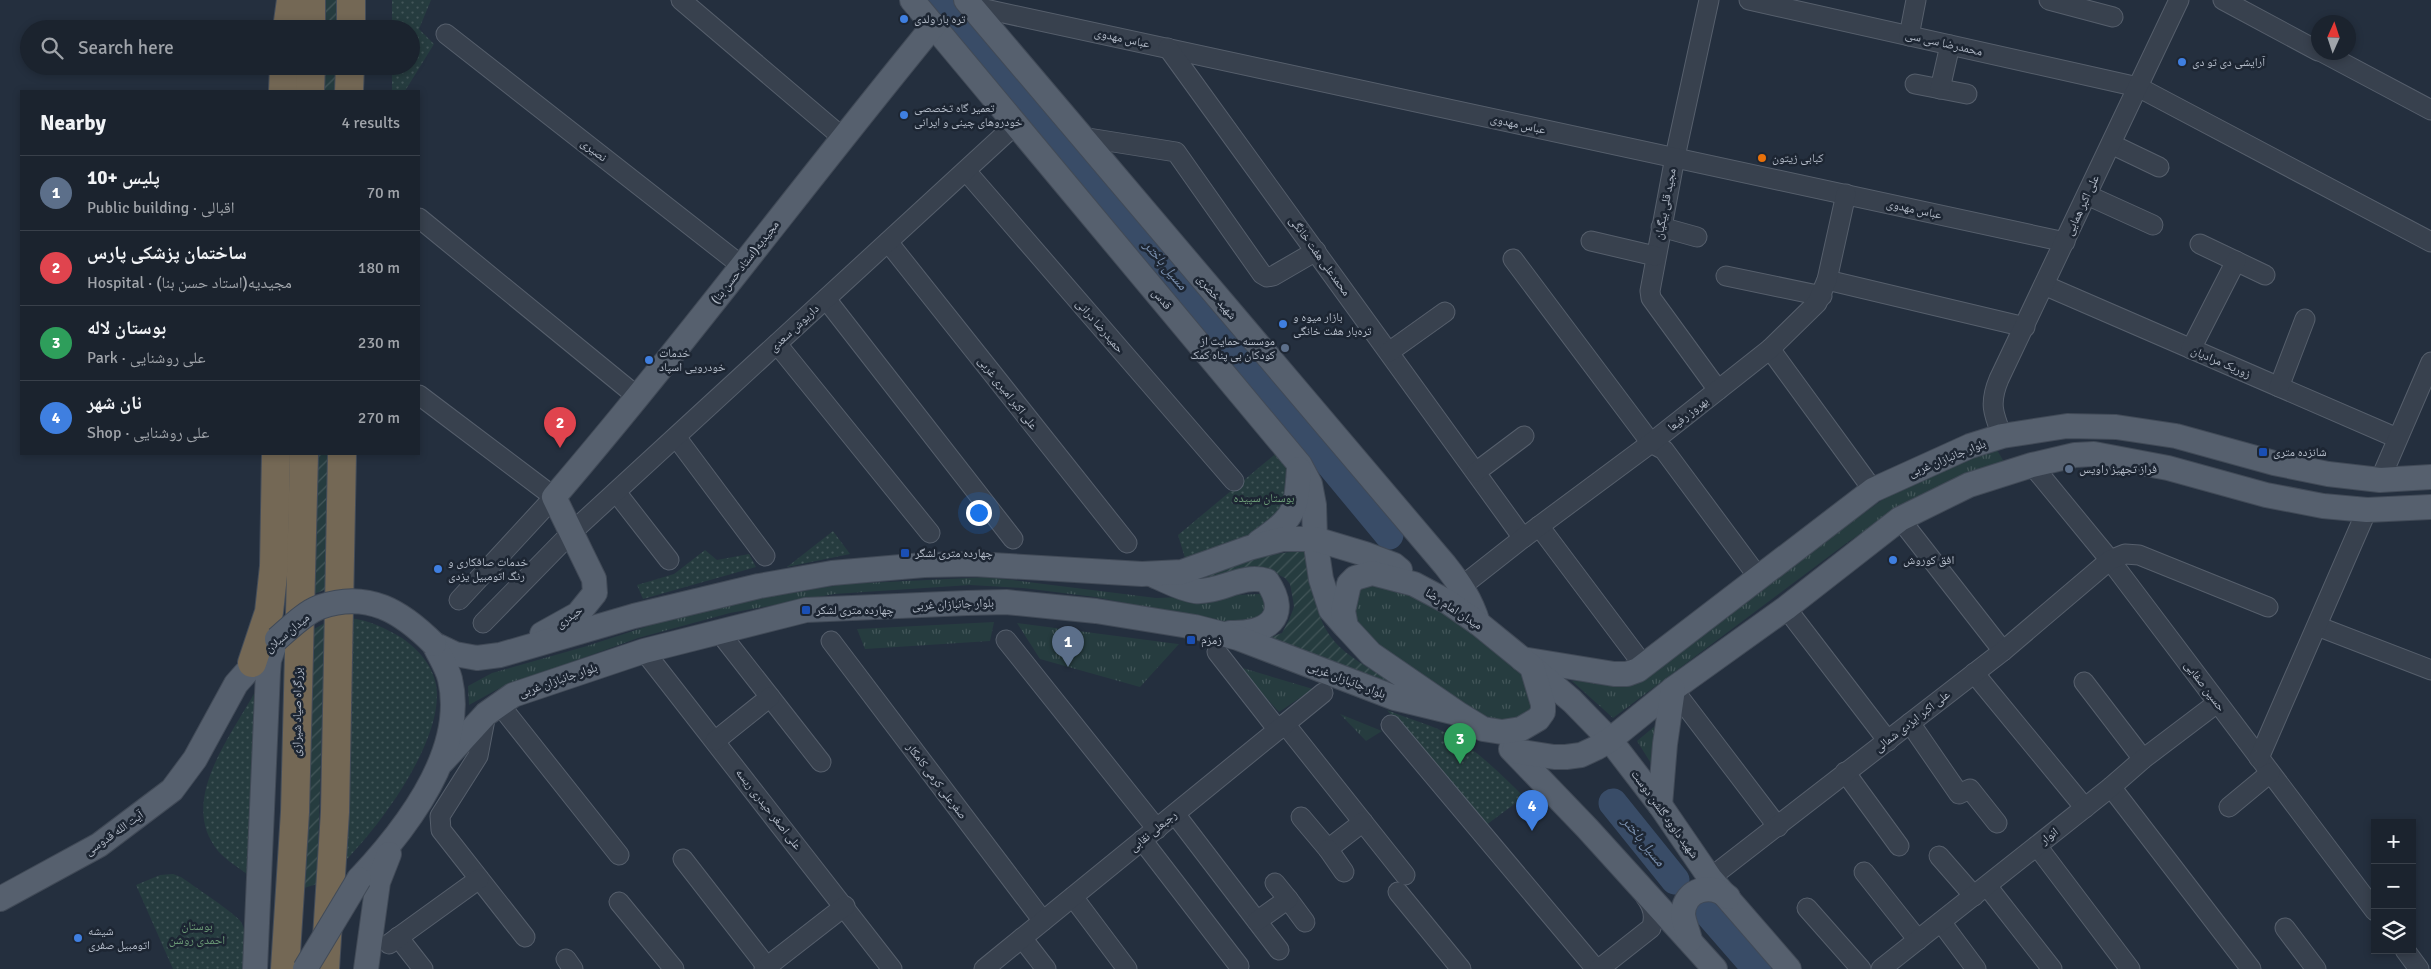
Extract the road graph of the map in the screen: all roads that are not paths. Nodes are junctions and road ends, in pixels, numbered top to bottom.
1 (291, 0) edge
2 (311, 0) edge
3 (351, 0) edge
4 (681, 0) edge
5 (912, 0) edge
6 (1709, 0) edge
7 (1749, 0) edge
8 (1916, 0) edge
9 (2049, 0) edge
10 (2179, 0) edge
11 (2223, 0) edge
12 (969, 3) edge
13 (1776, 3) edge
14 (2113, 16) dead end
15 (288, 20) edge
16 (311, 20) edge
17 (350, 20) edge
18 (934, 25) junction
19 (446, 34) dead end
20 (1909, 36) junction
21 (1950, 45) junction
22 (2311, 46) edge
23 (1168, 48) junction
24 (2337, 60) edge
25 (284, 75) edge
26 (311, 75) edge
27 (350, 75) edge
28 (1915, 84) dead end
29 (2138, 87) junction
30 (1940, 89) junction
31 (283, 90) edge
32 (310, 90) edge
33 (349, 90) edge
34 (1967, 94) dead end
35 (2431, 110) edge
36 (1016, 124) junction
37 (842, 137) junction
38 (1082, 137) junction
39 (2111, 144) junction
40 (1674, 158) junction
41 (2159, 167) dead end
42 (966, 171) junction
43 (1846, 194) junction
44 (2087, 195) junction
45 (420, 219) edge
46 (2153, 225) dead end
47 (1661, 227) junction
48 (1697, 237) dead end
49 (1591, 241) dead end
50 (888, 242) junction
51 (2065, 242) junction
52 (2431, 242) edge
53 (2200, 244) dead end
54 (1316, 251) junction
55 (1655, 256) junction
56 (1514, 259) dead end
57 (2236, 261) junction
58 (742, 266) junction
59 (2265, 275) dead end
60 (1726, 276) dead end
61 (2044, 285) junction
62 (1825, 288) junction
63 (826, 299) junction
64 (1444, 312) dead end
65 (2306, 319) dead end
66 (2025, 327) junction
67 (777, 344) junction
68 (1770, 349) junction
69 (2191, 349) junction
70 (1389, 352) junction
71 (2431, 362) edge
72 (2279, 387) junction
73 (1718, 390) junction
74 (420, 396) edge
75 (639, 398) junction
76 (1524, 436) dead end
77 (2002, 436) junction
78 (676, 437) junction
79 (2397, 438) junction
80 (1651, 443) junction
81 (276, 455) edge
82 (304, 455) edge
83 (342, 455) edge
84 (2032, 464) junction
85 (1300, 465) junction
86 (1476, 472) junction
87 (2431, 476) edge
88 (2380, 480) junction
89 (1234, 481) dead end
90 (1873, 490) junction
91 (616, 492) junction
92 (554, 498) junction
93 (2431, 507) edge
94 (2367, 510) junction
95 (1900, 519) junction
96 (1539, 526) junction
97 (572, 532) junction
98 (930, 533) dead end
99 (1523, 538) junction
100 (1013, 539) dead end
101 (1315, 540) junction
102 (1127, 543) dead end
103 (1249, 548) junction
104 (765, 556) dead end
105 (669, 560) dead end
106 (2110, 560) junction
107 (1148, 574) junction
108 (1759, 578) junction
109 (1414, 584) junction
110 (1462, 586) junction
111 (459, 600) dead end
112 (2268, 606) dead end
113 (1786, 608) junction
114 (482, 622) dead end
115 (1478, 623) junction
116 (2317, 626) junction
117 (1195, 627) junction
118 (1346, 627) junction
119 (720, 633) junction
120 (277, 639) junction
121 (1006, 640) dead end
122 (831, 641) dead end
123 (434, 644) junction
124 (644, 651) junction
125 (2003, 651) junction
126 (507, 652) junction
127 (1216, 652) dead end
128 (252, 663) junction
129 (1527, 663) junction
130 (1644, 666) junction
131 (2431, 670) edge
132 (1974, 673) junction
133 (2084, 682) dead end
134 (1673, 689) junction
135 (1323, 693) dead end
136 (770, 696) junction
137 (2217, 703) junction
138 (493, 710) junction
139 (1457, 713) junction
140 (1910, 723) junction
141 (1391, 725) dead end
142 (1281, 727) junction
143 (1483, 729) junction
144 (1610, 740) junction
145 (715, 741) junction
146 (1888, 741) junction
147 (205, 742) joint
148 (1514, 751) junction
149 (2259, 758) junction
150 (2143, 759) junction
151 (442, 762) junction
152 (821, 762) dead end
153 (1845, 772) junction
154 (2270, 773) junction
155 (2111, 787) junction
156 (1660, 805) junction
157 (2230, 807) dead end
158 (2085, 808) junction
159 (1175, 814) junction
160 (1301, 817) dead end
161 (1363, 822) junction
162 (1997, 822) dead end
163 (1778, 826) junction
164 (398, 832) junction
165 (1150, 834) junction
166 (1899, 846) dead end
167 (2037, 846) junction
168 (1328, 849) junction
169 (619, 855) dead end
170 (1938, 856) dead end
171 (683, 859) dead end
172 (1344, 872) dead end
173 (1864, 872) dead end
174 (1710, 878) junction
175 (479, 879) junction
176 (1634, 881) junction
177 (1275, 883) dead end
178 (1980, 891) junction
179 (1073, 897) junction
180 (1728, 897) junction
181 (0, 899) edge
182 (1288, 899) junction
183 (619, 902) dead end
184 (845, 906) junction
185 (1807, 908) dead end
186 (2373, 909) edge
187 (1043, 921) junction
188 (1257, 921) junction
189 (1305, 922) dead end
190 (1940, 922) junction
191 (2285, 928) dead end
192 (525, 937) dead end
193 (1022, 938) junction
194 (1690, 940) junction
195 (1918, 940) junction
196 (1279, 950) dead end
197 (2408, 954) edge
198 (1239, 966) dead end
199 (765, 968) edge
200 (255, 969) edge
201 (286, 969) edge
202 (305, 969) edge
203 (325, 969) edge
204 (366, 969) edge
205 (423, 969) edge
206 (674, 969) edge
207 (892, 969) edge
208 (984, 969) edge
209 (1046, 969) edge
210 (1127, 969) edge
211 (1461, 969) edge
212 (1597, 969) edge
213 (1715, 969) edge
214 (1789, 969) edge
215 (1861, 969) edge
216 (1881, 969) edge
217 (1976, 969) edge
218 (2052, 969) edge
219 (2130, 969) edge
220 (2251, 969) edge
221 (2316, 969) edge
222 (2419, 969) edge

1 - 15 highway
2 - 16 highway
3 - 17 highway
4 - 37 street
5 - 18 main road, قدس
6 - 40 street, مجید قلی بیگیان
7 - 13 street, محمدرضا سی سی
8 - 20 street
9 - 14 street
10 - 29 street, علی اکبر همایی
11 - 22 street
12 - 23 street, عباس مهدوی
12 - 38 main road, شهید خضری
13 - 20 street, محمدرضا سی سی
18 - 36 main road, قدس
18 - 37 main road, مجیدیه(استاد حسن بنا)
19 - 58 street, نصیری
20 - 21 street, محمدرضا سی سی
21 - 29 street, محمدرضا سی سی
21 - 30 street
23 - 40 street, عباس مهدوی
23 - 54 street, محمدعلی هفت خانگی
24 - 35 street
25 - 31 highway
26 - 32 highway
27 - 33 highway
28 - 30 street
29 - 39 street, علی اکبر همایی
29 - 52 street, محمدرضا سی سی
30 - 34 street
36 - 42 street, داریوش سعدی
36 - 85 main road, قدس
37 - 58 main road, مجیدیه(استاد حسن بنا)
38 - 54 street
38 - 110 main road, شهید خضری
39 - 41 street
39 - 44 street, علی اکبر همایی
40 - 43 street, عباس مهدوی
40 - 47 street, مجید قلی بیگیان
42 - 50 street, داریوش سعدی
42 - 89 street, حمیدرضا درانی
43 - 51 street, عباس مهدوی
43 - 62 street
44 - 46 street
44 - 51 street, علی اکبر همایی
45 - 75 street
47 - 48 street
47 - 55 street, مجید قلی بیگیان
49 - 55 street
50 - 63 street, داریوش سعدی
50 - 102 street, علی اکبر امیری غربی
51 - 61 street, علی اکبر همایی
53 - 57 street
54 - 70 street, محمدعلی هفت خانگی
55 - 73 street, مجید قلی بیگیان
56 - 80 street
57 - 59 street
57 - 69 street
58 - 75 main road, مجیدیه(استاد حسن بنا)
60 - 62 street
61 - 66 street, علی اکبر همایی
61 - 69 street, زوریک مرادیان
62 - 66 street
62 - 68 street, بهروز رفیعا
63 - 67 street, داریوش سعدی
63 - 100 street
64 - 70 street
65 - 72 street
66 - 77 street, علی اکبر همایی
67 - 78 street, داریوش سعدی
67 - 98 street
68 - 73 street, بهروز رفیعا
68 - 90 street
69 - 72 street, زوریک مرادیان
70 - 86 street, محمدعلی هفت خانگی
71 - 79 street
72 - 79 street, زوریک مرادیان
73 - 80 street, بهروز رفیعا
74 - 92 street
75 - 92 main road, مجیدیه(استاد حسن بنا)
76 - 86 street
77 - 84 main road
77 - 88 main road, بلوار جانبازان غربی
77 - 90 main road, بلوار جانبازان غربی
78 - 91 street, داریوش سعدی
78 - 104 street
79 - 88 street
80 - 96 street, بهروز رفیعا
80 - 108 street
81 - 128 highway
82 - 201 highway, بزرگراه صیاد شیرازی
83 - 203 highway
84 - 94 main road
84 - 95 main road
84 - 106 street, حسین صفایی
85 - 101 main road, قدس
85 - 103 main road
86 - 99 street, محمدعلی هفت خانگی
87 - 88 main road, بلوار جانبازان غربی
88 - 94 main road
90 - 108 main road, بلوار جانبازان غربی
91 - 97 street, داریوش سعدی
91 - 105 street
92 - 97 main road
92 - 111 street
93 - 94 main road
94 - 116 street
95 - 113 main road
95 - 125 street
96 - 99 street, بهروز رفیعا
96 - 130 street
97 - 114 street, داریوش سعدی
97 - 126 main road, حیدری
99 - 110 street, بهروز رفیعا
101 - 103 main road
101 - 109 main road
101 - 118 main road, قدس
103 - 107 main road
106 - 112 street
106 - 125 street, علی اکبر ایزدی شمالی
106 - 137 street, حسین صفایی
107 - 117 main road
107 - 126 main road
108 - 130 main road, بلوار جانبازان غربی
109 - 115 main road, میدان امام رضا
109 - 118 main road, میدان امام رضا
110 - 115 main road, شهید خضری
113 - 134 main road
113 - 146 street
115 - 129 main road, میدان امام رضا
116 - 131 street
116 - 149 street
117 - 119 main road, بلوار جانبازان غربی
117 - 139 main road, بلوار جانبازان غربی
118 - 139 main road
119 - 124 main road, بلوار جانبازان غربی
119 - 136 street
120 - 123 main road, میدان سبلان, bridge
120 - 128 main road, میدان سبلان
120 - 200 main road
121 - 165 street
122 - 187 street, صفرعلی کرمی کامکار
123 - 126 main road
123 - 151 main road, میدان سبلان
124 - 138 main road, بلوار جانبازان غربی
124 - 145 street, علی اصغر حیدری ریسه
125 - 132 street, علی اکبر ایزدی شمالی
127 - 142 street
128 - 147 main road, میدان سبلان
129 - 130 main road, بلوار جانبازان غربی
129 - 143 main road
129 - 144 main road, شهید داوود گلشن دوست
132 - 140 street, علی اکبر ایزدی شمالی
132 - 158 street
133 - 150 street
134 - 144 main road
134 - 156 main road
134 - 163 street
135 - 142 street, رجبعلی نقابی
136 - 145 street
136 - 152 street
137 - 149 street, حسین صفایی
137 - 150 street, انوار
138 - 151 main road, بلوار جانبازان غربی
138 - 169 street
138 - 175 street
139 - 143 main road
140 - 146 street, علی اکبر ایزدی شمالی
140 - 162 street
141 - 212 street
142 - 159 street, رجبعلی نقابی
142 - 161 street
143 - 148 main road
144 - 148 main road
144 - 156 main road, شهید داوود گلشن دوست
145 - 184 street, علی اصغر حیدری ریسه
146 - 153 street, علی اکبر ایزدی شمالی
147 - 181 main road, آیت الله قدوسی
148 - 176 main road
149 - 154 street, حسین صفایی
150 - 155 street, انوار
151 - 164 main road, میدان سبلان
153 - 163 street, علی اکبر ایزدی شمالی
153 - 166 street
154 - 157 street
154 - 186 street, حسین صفایی
155 - 158 street, انوار
155 - 220 street
156 - 174 main road, شهید داوود گلشن دوست
158 - 167 street, انوار
159 - 165 street, رجبعلی نقابی
159 - 188 street
160 - 168 street
161 - 168 street
161 - 211 street
163 - 174 street, علی اکبر ایزدی شمالی
164 - 202 main road, میدان سبلان, bridge
164 - 204 main road
165 - 179 street, رجبعلی نقابی
165 - 198 street
167 - 178 street, انوار
167 - 219 street
168 - 172 street
170 - 178 street
171 - 199 street
173 - 195 street
174 - 180 main road, شهید داوود گلشن دوست
175 - 192 street
175 - 205 street
176 - 194 main road
176 - 212 street
177 - 182 street
178 - 190 street, انوار
178 - 218 street
179 - 187 street, رجبعلی نقابی
179 - 210 street
180 - 194 main road
180 - 214 main road, شهید داوود گلشن دوست
182 - 188 street
182 - 189 street
183 - 206 street
184 - 199 street
184 - 207 street, علی اصغر حیدری ریسه
185 - 215 street
187 - 193 street, رجبعلی نقابی
188 - 196 street
190 - 195 street, انوار
190 - 217 street
191 - 221 street
193 - 208 street, رجبعلی نقابی
193 - 209 street
194 - 213 main road
195 - 216 street, انوار
197 - 222 street

